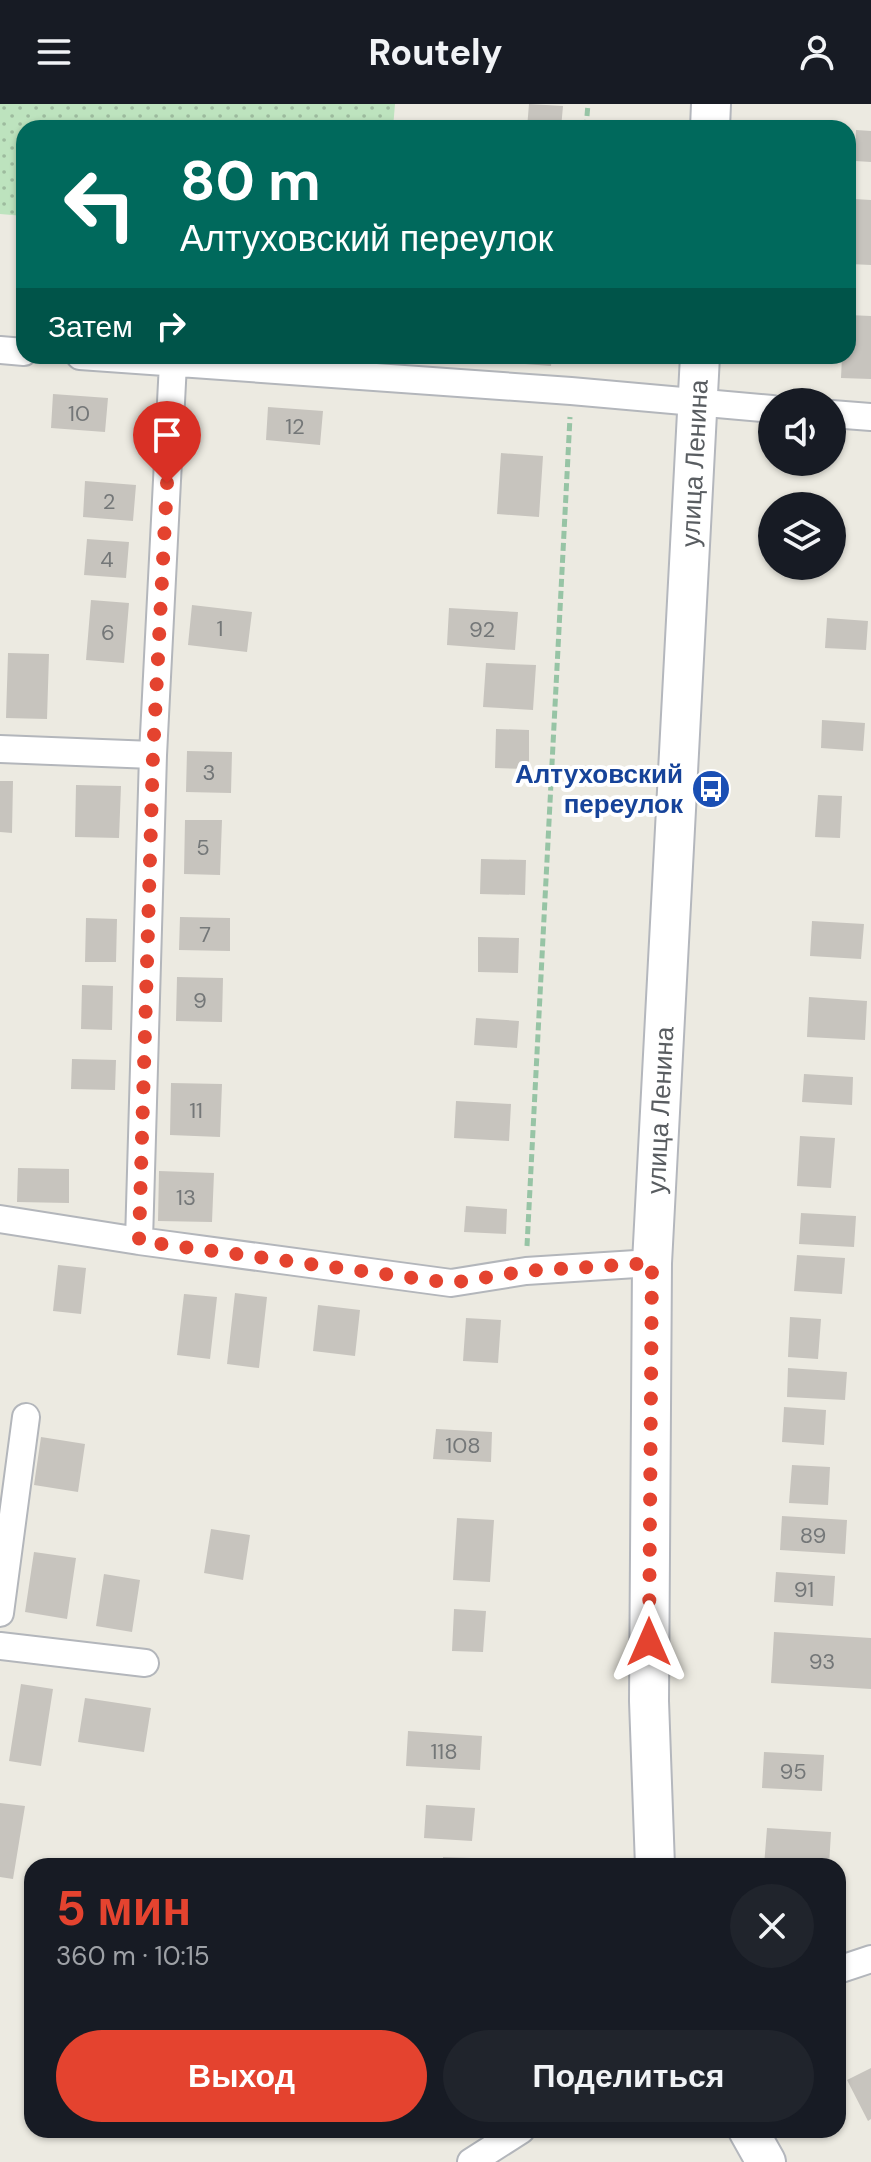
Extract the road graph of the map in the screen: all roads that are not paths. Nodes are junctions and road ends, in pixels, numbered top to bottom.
1 (173, 364) edge
2 (187, 364) edge
3 (700, 364) edge
4 (698, 403) junction
5 (758, 408) edge
6 (846, 415) edge
7 (871, 417) edge
8 (0, 749) edge
9 (153, 755) junction
10 (0, 1219) edge
11 (139, 1241) junction
12 (652, 1263) junction
13 (26, 1417) dead end
14 (0, 1613) edge
15 (0, 1646) edge
16 (145, 1663) dead end
17 (655, 1858) edge
18 (871, 1959) edge
19 (846, 1967) edge
20 (508, 2138) edge
21 (752, 2138) edge
22 (471, 2162) edge
23 (766, 2162) edge

1 - 9 street
2 - 4 street
3 - 4 main road, улица Ленина
4 - 5 street
4 - 12 main road, улица Ленина
6 - 7 street
8 - 9 street
9 - 11 street
10 - 11 street
11 - 12 street
12 - 17 main road, улица Ленина
13 - 14 street
15 - 16 street
18 - 19 street
20 - 22 street
21 - 23 main road

